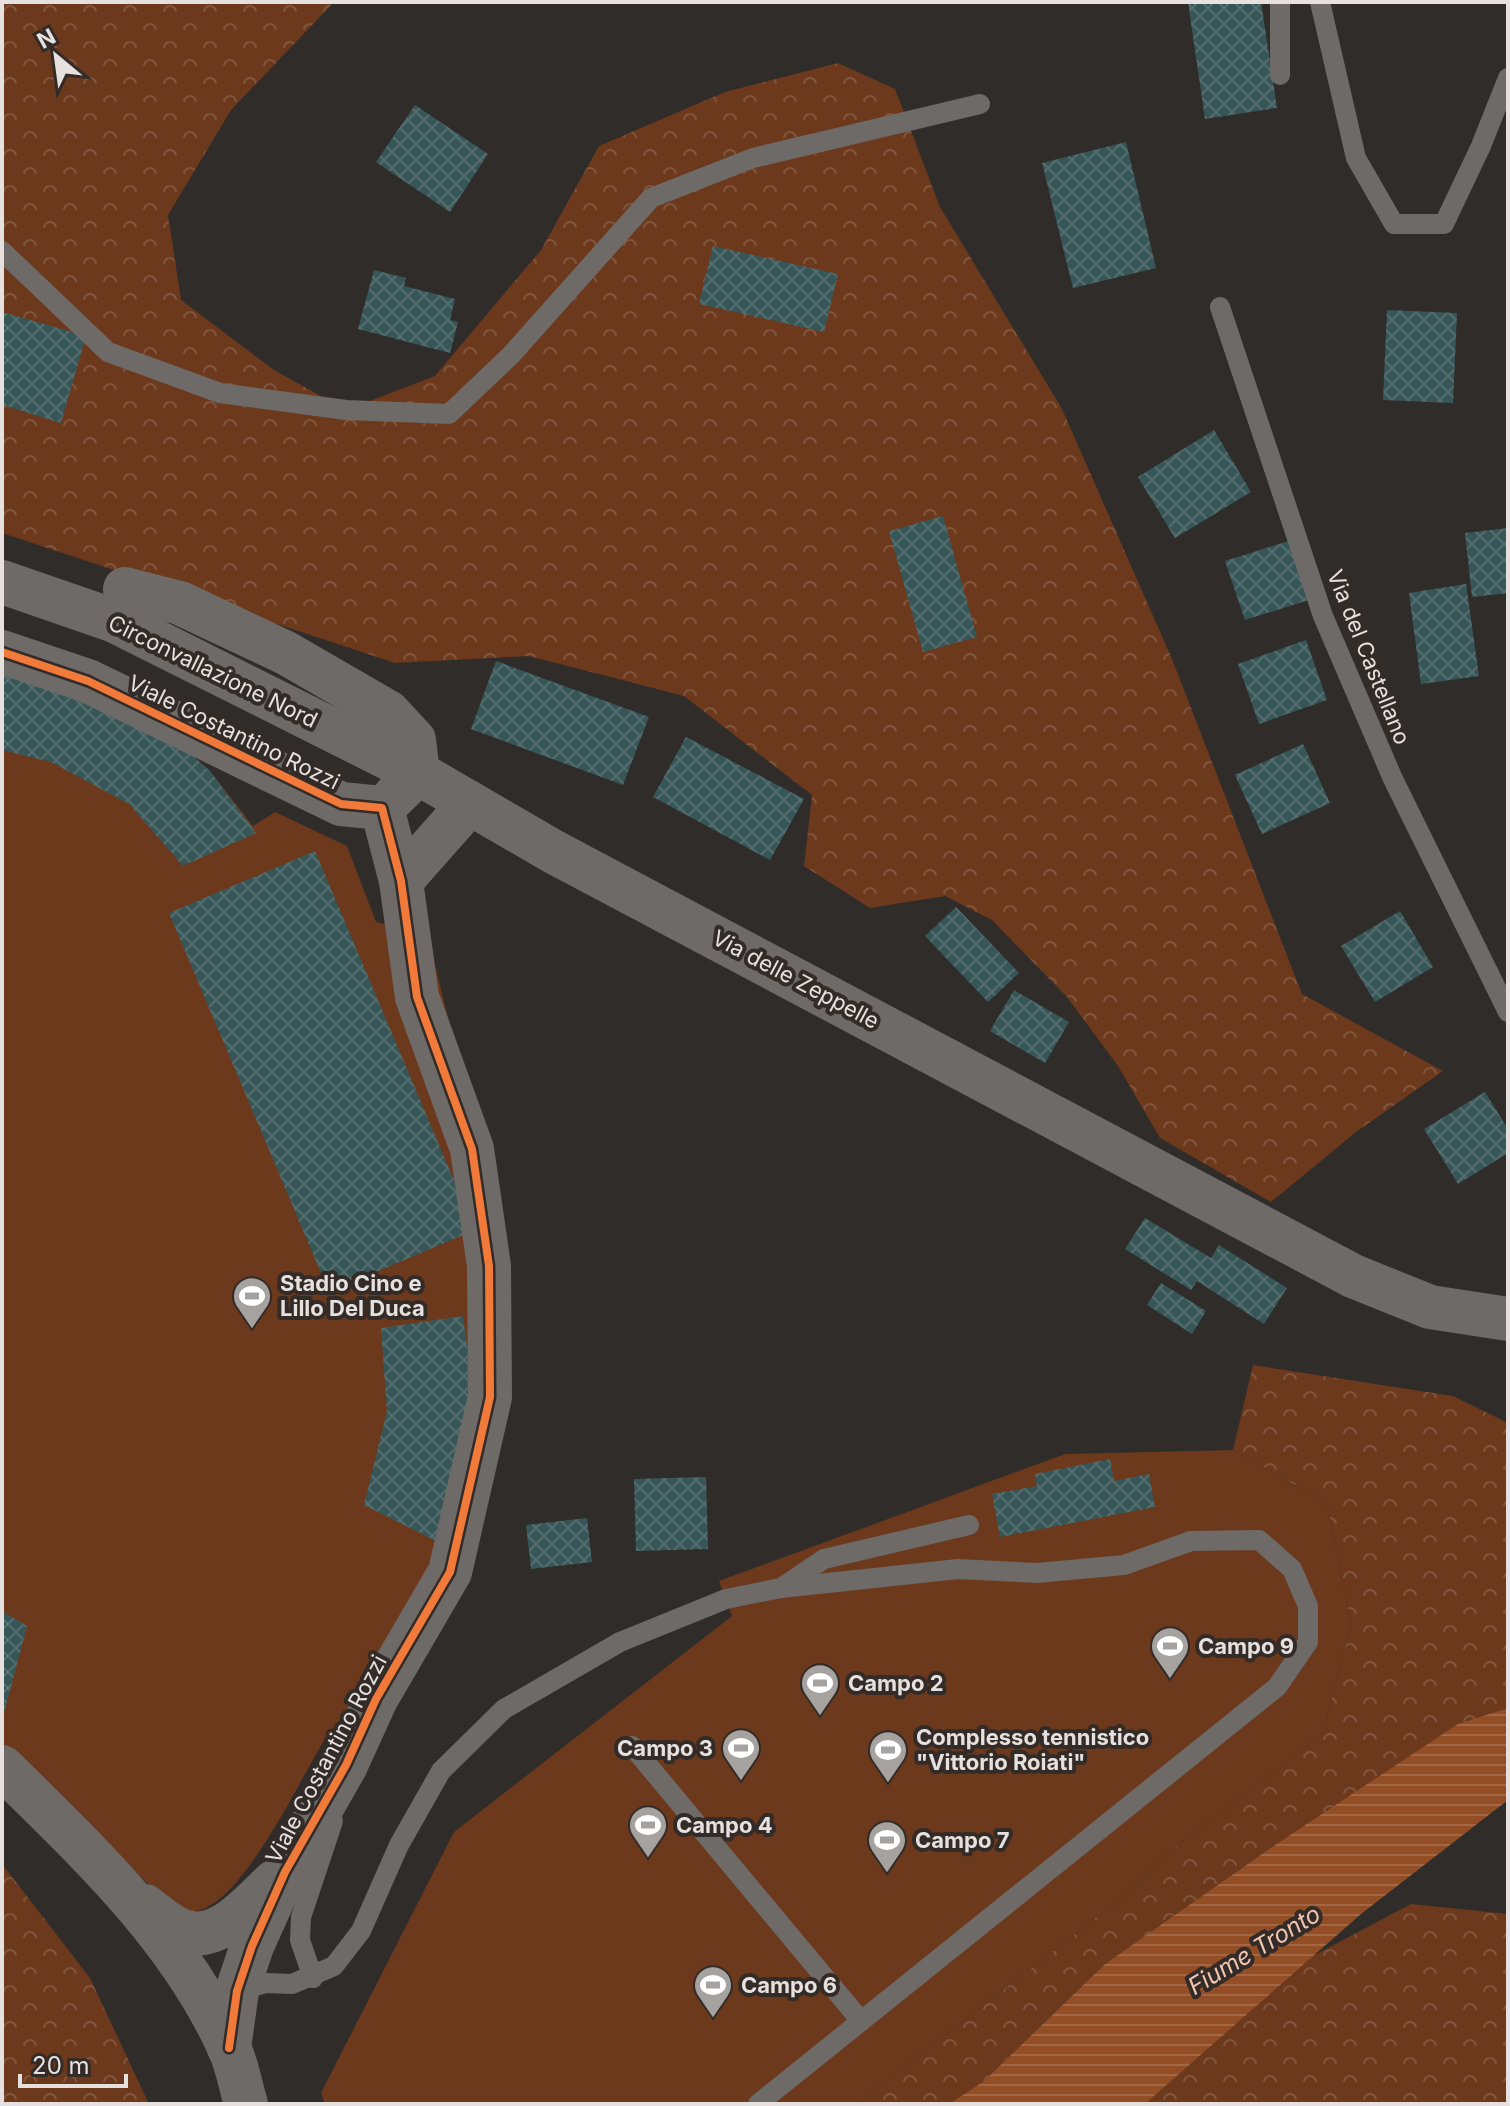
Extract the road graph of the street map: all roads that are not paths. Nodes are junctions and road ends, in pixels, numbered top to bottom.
1 (1280, 2) edge
2 (1320, 2) edge
3 (1280, 75) dead end
4 (1508, 78) edge
5 (980, 104) dead end
6 (2, 251) edge
7 (1220, 307) dead end
8 (2, 582) edge
9 (125, 589) dead end
10 (2, 652) edge
11 (418, 773) junction
12 (470, 803) junction
13 (382, 808) junction
14 (401, 881) junction
15 (1508, 1012) edge
16 (1508, 1319) edge
17 (969, 1525) dead end
18 (781, 1588) junction
19 (632, 1746) dead end
20 (346, 1765) junction
21 (2, 1767) edge
22 (285, 1872) junction
23 (132, 1897) junction
24 (313, 1978) junction
25 (237, 1991) junction
26 (861, 2021) junction
27 (237, 2072) edge
28 (758, 2104) edge

1 - 3 lane
2 - 4 lane
5 - 6 lane
7 - 15 lane, Via del Castellano
8 - 11 street, Circonvallazione Nord
9 - 11 street
10 - 13 street, Viale Costantino Rozzi
11 - 12 street, Via delle Zeppelle
11 - 13 street
12 - 14 street
12 - 16 street, Via delle Zeppelle
13 - 14 street, Viale Costantino Rozzi
14 - 20 street, Viale Costantino Rozzi
17 - 18 lane
18 - 24 lane
18 - 26 lane
19 - 26 lane
20 - 22 street, Viale Costantino Rozzi
20 - 24 lane
21 - 23 street, Viale Costantino Rozzi
22 - 23 street, Viale Costantino Rozzi
22 - 25 street, Viale Costantino Rozzi
23 - 27 street, Viale Costantino Rozzi
24 - 25 lane
25 - 27 street, Viale Costantino Rozzi
26 - 28 lane

